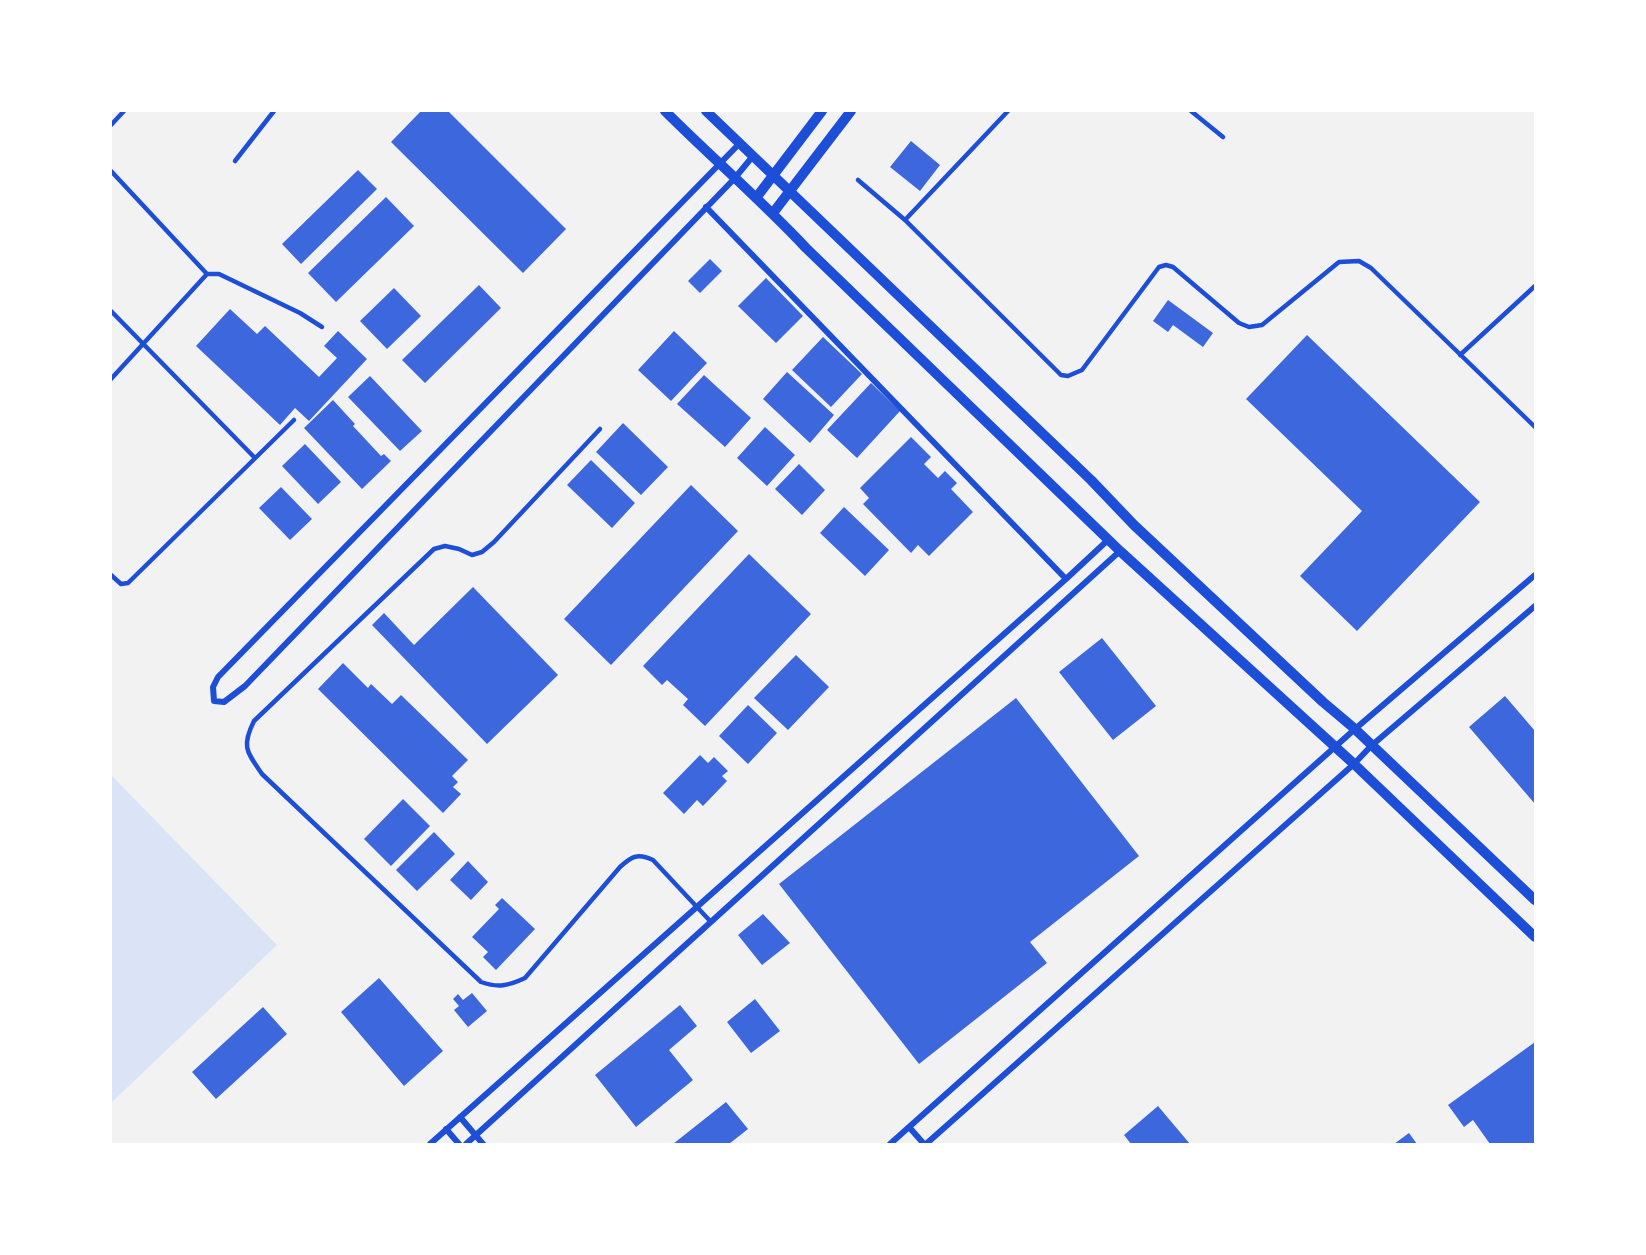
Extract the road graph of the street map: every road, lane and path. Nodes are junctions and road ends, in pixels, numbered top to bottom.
1 (124, 111) edge
2 (274, 111) edge
3 (665, 111) edge
4 (706, 111) edge
5 (822, 111) edge
6 (851, 111) edge
7 (1008, 111) edge
8 (1191, 111) edge
9 (111, 124) edge
10 (1223, 137) dead end
11 (739, 144) junction
12 (753, 156) junction
13 (235, 161) dead end
14 (720, 166) junction
15 (111, 171) edge
16 (774, 174) junction
17 (734, 179) junction
18 (858, 180) dead end
19 (790, 191) junction
20 (756, 198) junction
21 (706, 207) junction
22 (773, 213) junction
23 (905, 220) junction
24 (207, 274) junction
25 (1535, 286) edge
26 (111, 311) edge
27 (322, 327) dead end
28 (143, 345) junction
29 (1460, 355) junction
30 (111, 379) edge
31 (294, 420) dead end
32 (1535, 427) edge
33 (600, 429) dead end
34 (255, 458) junction
35 (1109, 539) junction
36 (1120, 551) junction
37 (111, 575) edge
38 (1535, 575) edge
39 (1066, 579) junction
40 (1535, 606) edge
41 (1354, 729) junction
42 (1371, 746) junction
43 (1335, 747) junction
44 (1354, 764) junction
45 (1535, 900) edge
46 (696, 907) junction
47 (711, 922) junction
48 (1535, 937) edge
49 (460, 1117) junction
50 (909, 1127) junction
51 (446, 1129) junction
52 (475, 1136) junction
53 (430, 1144) edge
54 (459, 1144) edge
55 (466, 1144) edge
56 (483, 1144) edge
57 (891, 1144) edge
58 (925, 1144) edge

1 - 9 lane
2 - 13 lane
3 - 14 street
4 - 11 street
5 - 16 street
6 - 19 street
7 - 23 lane
8 - 10 lane
11 - 12 street
11 - 14 street
12 - 16 street
12 - 17 street
14 - 17 street
14 - 21 street
15 - 24 lane
16 - 19 street
16 - 20 street
17 - 20 street
17 - 21 street
18 - 23 lane
19 - 22 street
19 - 41 street
20 - 22 street
21 - 39 street
22 - 35 street
23 - 29 lane
24 - 27 lane
24 - 28 lane
25 - 29 lane
26 - 28 lane
28 - 30 lane
28 - 34 lane
29 - 32 lane
31 - 34 lane
33 - 46 lane
34 - 37 lane
35 - 36 street
35 - 39 street
36 - 43 street
36 - 47 street
38 - 41 street
39 - 46 street
40 - 42 street
41 - 42 street
41 - 43 street
42 - 44 street
42 - 45 street
43 - 44 street
43 - 50 street
44 - 48 street
44 - 58 street
46 - 47 lane
46 - 49 street
47 - 52 street
49 - 51 street
49 - 52 street
50 - 57 street
50 - 58 street
51 - 53 street
51 - 54 street
52 - 55 street
52 - 56 street

